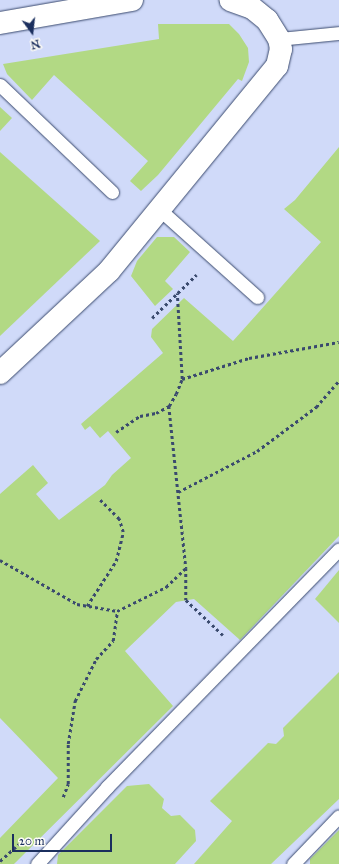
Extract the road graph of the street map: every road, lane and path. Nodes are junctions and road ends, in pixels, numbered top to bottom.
1 (132, 0) edge
2 (230, 0) edge
3 (0, 23) edge
4 (339, 33) edge
5 (279, 39) junction
6 (0, 85) edge
7 (112, 192) dead end
8 (159, 209) junction
9 (214, 259) junction
10 (177, 293) junction
11 (256, 297) dead end
12 (152, 318) dead end
13 (339, 342) edge
14 (0, 373) edge
15 (182, 379) junction
16 (339, 381) edge
17 (168, 406) junction
18 (116, 432) dead end
19 (178, 492) junction
20 (100, 500) dead end
21 (339, 550) edge
22 (0, 560) edge
23 (186, 568) junction
24 (87, 606) junction
25 (117, 611) junction
26 (241, 652) junction
27 (62, 802) dead end
28 (339, 816) edge
29 (25, 838) dead end
30 (0, 861) edge
31 (37, 864) edge
32 (293, 864) edge

1 - 3 street
2 - 5 street
4 - 5 lane
5 - 8 street
6 - 7 lane
8 - 9 lane
8 - 14 street
9 - 10 path
9 - 11 lane
10 - 12 path
10 - 15 path
13 - 15 path
15 - 17 path
16 - 19 path
17 - 18 path
17 - 19 path
19 - 23 path
20 - 24 path
21 - 26 lane
22 - 24 path
23 - 25 path
23 - 26 path
24 - 25 path
25 - 27 path
26 - 31 lane
28 - 32 lane
29 - 30 path

